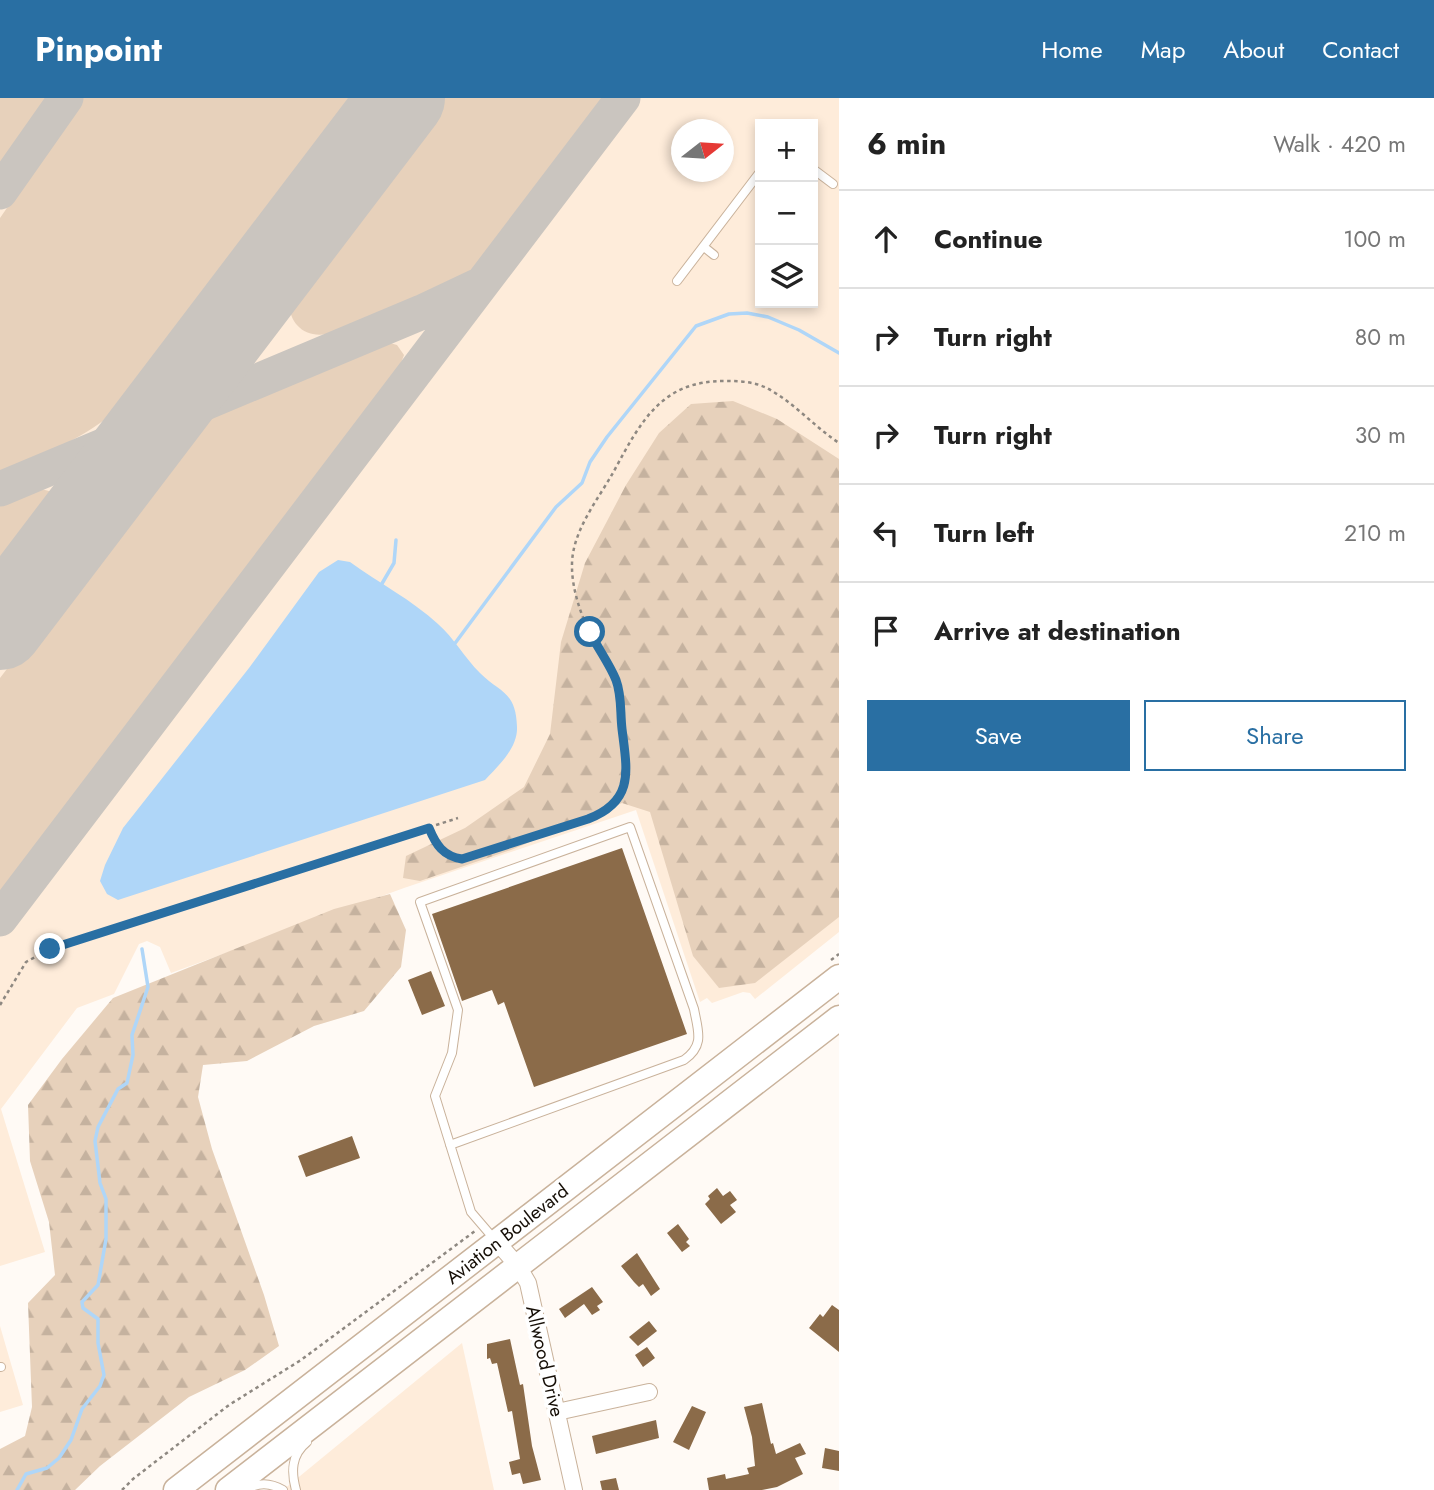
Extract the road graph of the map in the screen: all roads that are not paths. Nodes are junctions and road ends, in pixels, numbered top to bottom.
1 (818, 173) edge
2 (755, 179) edge
3 (833, 184) dead end
4 (704, 247) junction
5 (714, 256) dead end
6 (677, 281) dead end
7 (839, 977) edge
8 (839, 1018) edge
9 (450, 1145) junction
10 (497, 1242) junction
11 (518, 1266) junction
12 (378, 1374) junction
13 (649, 1392) dead end
14 (557, 1412) junction
15 (341, 1416) dead end
16 (312, 1439) dead end
17 (176, 1490) edge
18 (228, 1490) edge
19 (246, 1490) edge
20 (283, 1490) edge
21 (296, 1490) edge
22 (574, 1490) edge

1 - 3 lane
2 - 4 lane
4 - 5 lane
4 - 6 lane
7 - 10 main road, Aviation Boulevard
8 - 11 main road, Aviation Boulevard
9 - 9 lane
9 - 10 lane
10 - 11 street, Allwood Drive
10 - 17 main road, Aviation Boulevard
11 - 12 main road, Aviation Boulevard
11 - 14 street, Allwood Drive
12 - 15 lane
12 - 18 main road, Aviation Boulevard
13 - 14 street
14 - 22 street, Allwood Drive
16 - 21 lane
19 - 20 lane

